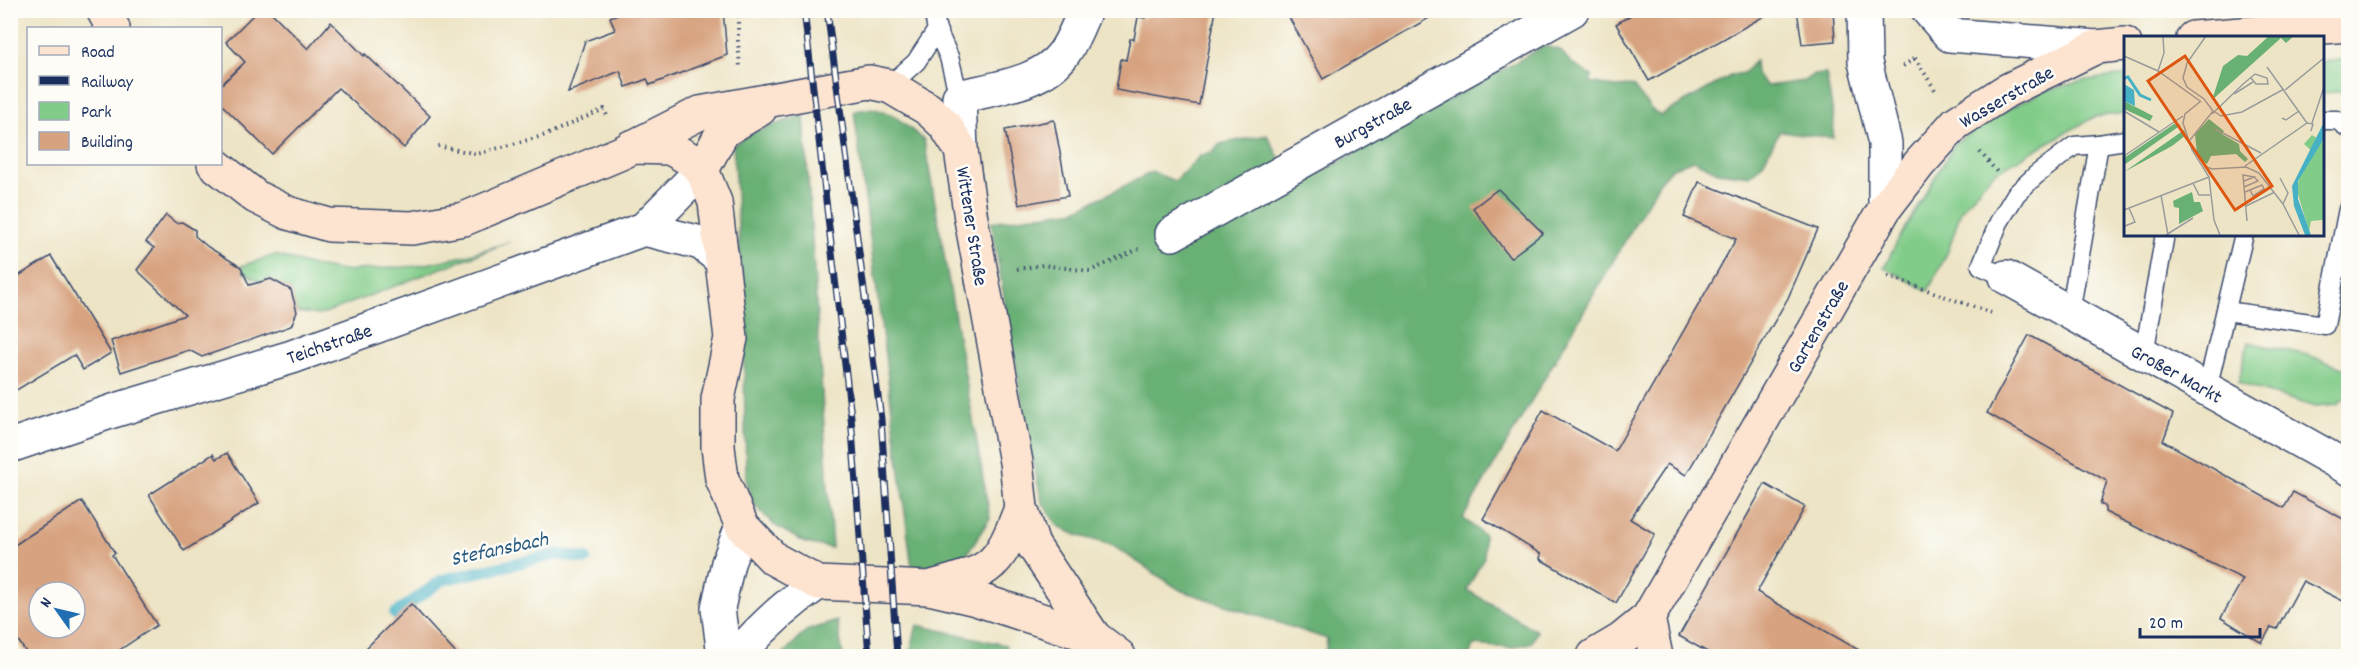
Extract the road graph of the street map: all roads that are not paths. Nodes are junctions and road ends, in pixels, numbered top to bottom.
1 (104, 10) edge
2 (933, 10) edge
3 (1085, 10) edge
4 (1572, 10) edge
5 (1864, 10) edge
6 (1928, 10) edge
7 (2349, 25) edge
8 (112, 27) edge
9 (937, 30) junction
10 (2217, 36) edge
11 (2110, 45) edge
12 (889, 86) junction
13 (780, 97) junction
14 (959, 97) junction
15 (2323, 120) edge
16 (2349, 128) edge
17 (2124, 140) edge
18 (2099, 144) junction
19 (626, 150) junction
20 (962, 150) junction
21 (215, 165) edge
22 (702, 170) junction
23 (1885, 208) junction
24 (2349, 209) edge
25 (644, 229) junction
26 (1172, 234) road end
27 (2165, 236) edge
28 (2244, 236) edge
29 (722, 260) junction
30 (2006, 278) joint
31 (2226, 310) junction
32 (2070, 313) junction
33 (2144, 354) junction
34 (2207, 389) junction
35 (10, 446) edge
36 (2349, 468) edge
37 (1021, 508) junction
38 (742, 526) junction
39 (819, 583) junction
40 (929, 588) junction
41 (1648, 618) junction
42 (1106, 647) edge
43 (724, 657) edge
44 (737, 657) edge
45 (1594, 657) edge
46 (1656, 657) edge

1 - 8 main road
2 - 9 lane
3 - 14 street
4 - 26 street, Burgstraße
5 - 23 street
6 - 11 street
7 - 10 main road
9 - 12 lane
9 - 14 lane
11 - 23 main road, Wasserstraße
12 - 13 main road, Wittener Straße
12 - 20 main road, Wittener Straße
13 - 19 main road, Wittener Straße
13 - 22 main road, Wittener Straße
14 - 20 street
15 - 16 lane
17 - 18 lane
18 - 30 lane
18 - 32 lane
19 - 21 main road, Wittener Straße
19 - 22 main road, Wittener Straße
20 - 37 main road, Wittener Straße
22 - 25 street, Teichstraße
22 - 29 main road, Wittener Straße
23 - 41 main road, Gartenstraße
24 - 31 lane
25 - 29 street
25 - 35 street, Teichstraße
27 - 33 lane
28 - 31 lane
29 - 38 main road, Wittener Straße
30 - 32 street, Großer Markt
31 - 34 lane
32 - 33 street, Großer Markt
33 - 34 street, Großer Markt
34 - 36 street, Großer Markt
37 - 40 main road, Wittener Straße
37 - 42 main road, Wittener Straße
38 - 39 main road, Wittener Straße
38 - 43 street
39 - 40 main road, Wittener Straße
39 - 44 street
40 - 42 main road, Wittener Straße
41 - 45 main road, Gartenstraße
41 - 46 main road

